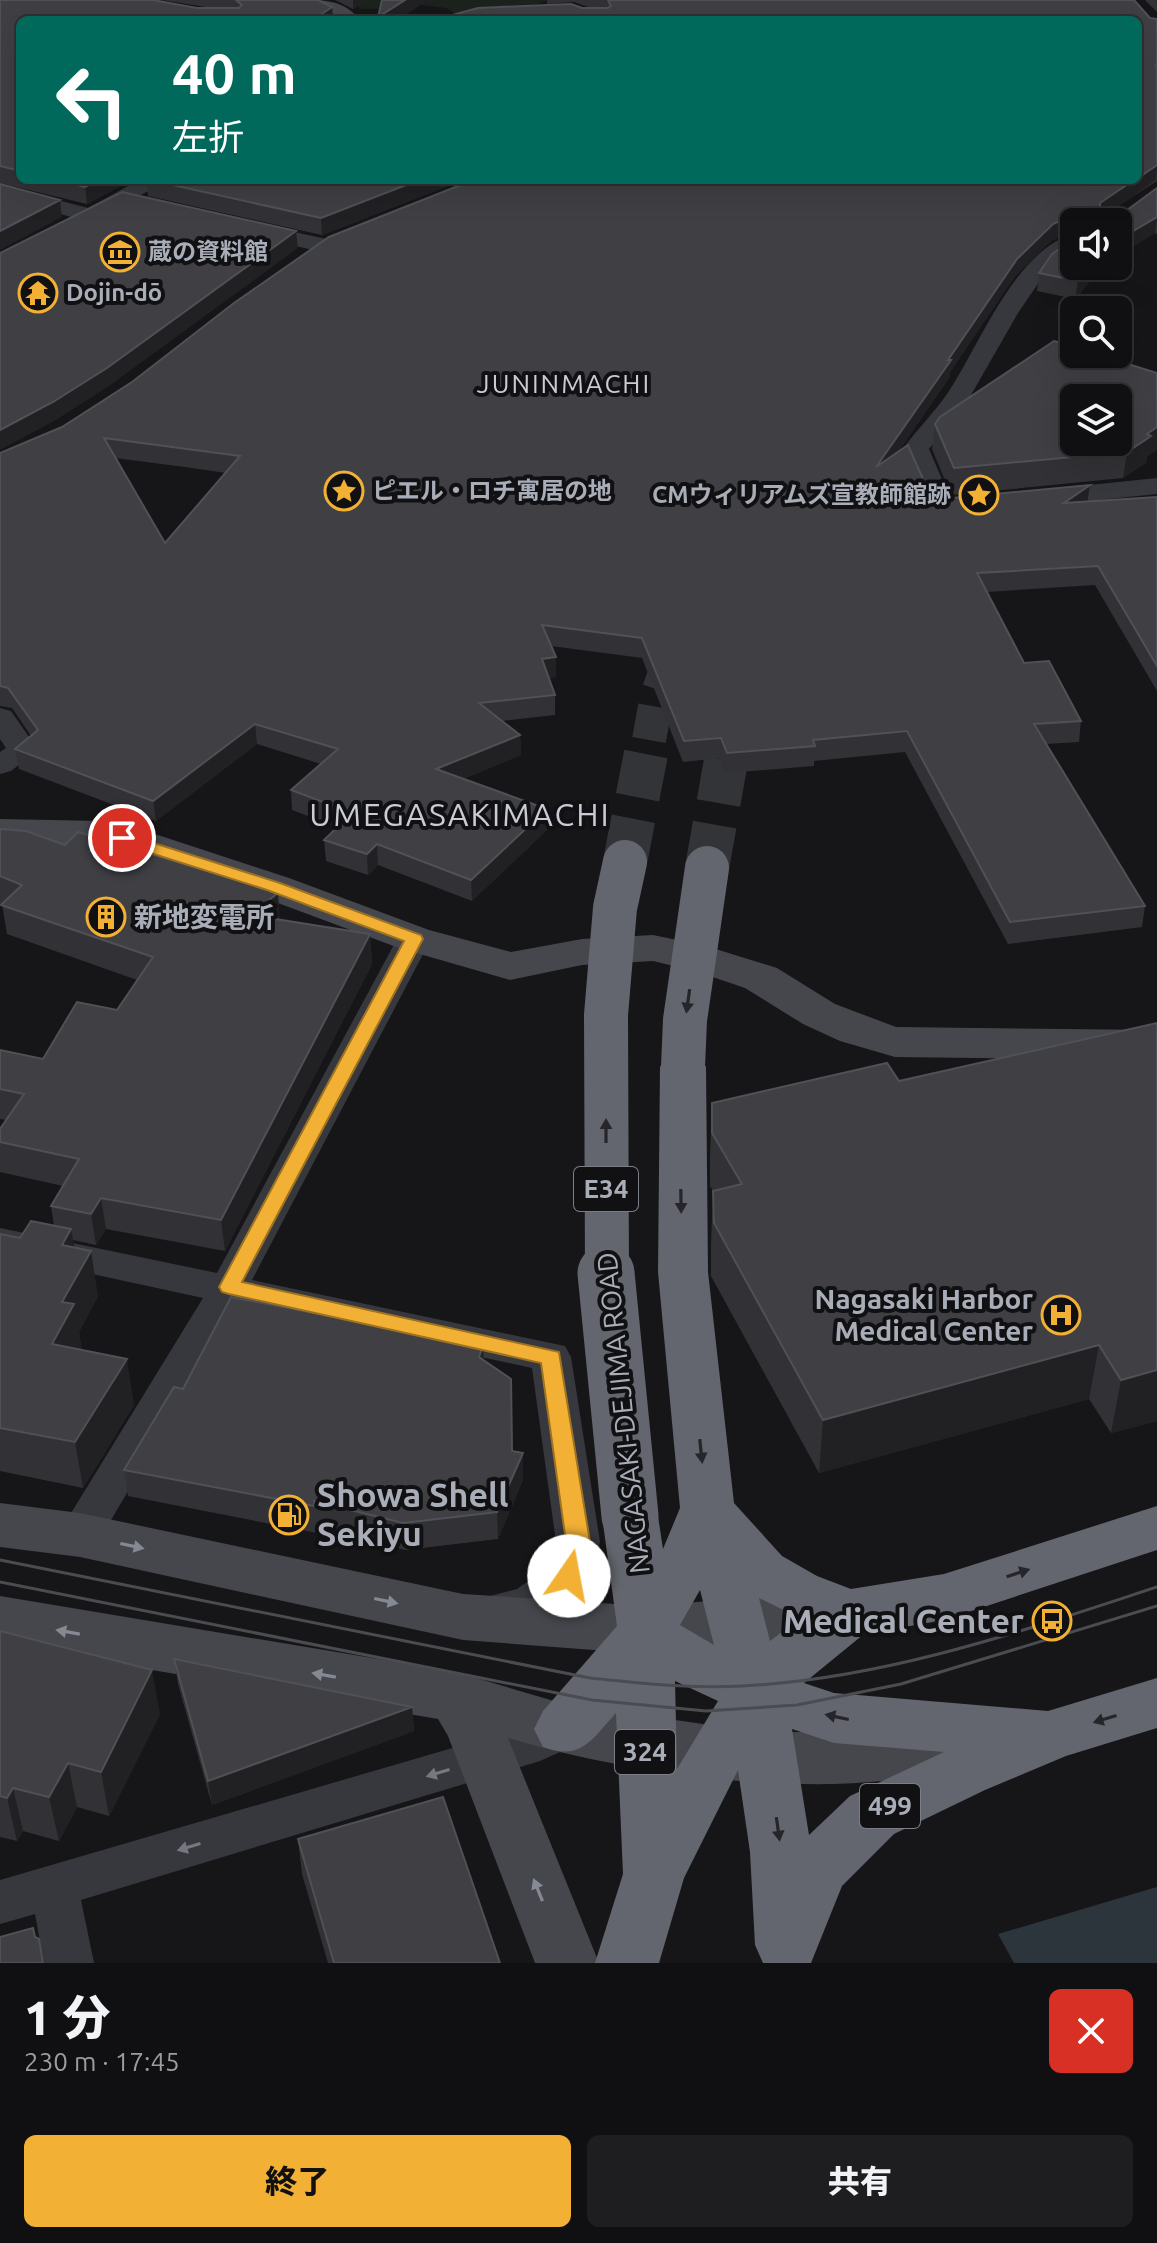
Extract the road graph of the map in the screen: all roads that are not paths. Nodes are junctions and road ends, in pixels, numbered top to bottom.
1 (312, 0) edge
2 (344, 16) edge
3 (148, 184) edge
4 (0, 191) edge
5 (122, 199) junction
6 (151, 206) edge
7 (91, 215) junction
8 (236, 226) edge
9 (67, 227) edge
10 (350, 235) edge
11 (322, 246) junction
12 (1060, 250) edge
13 (298, 263) edge
14 (1157, 486) edge
15 (0, 717) edge
16 (0, 765) edge
17 (0, 831) edge
18 (625, 862) tunnel mouth
19 (707, 868) tunnel mouth
20 (414, 939) junction
21 (1157, 1045) edge
22 (0, 1241) edge
23 (229, 1287) junction
24 (707, 1508) junction
25 (0, 1525) edge
26 (1157, 1528) edge
27 (80, 1535) junction
28 (849, 1613) junction
29 (463, 1617) junction
30 (0, 1620) edge
31 (739, 1623) junction
32 (646, 1630) junction
33 (757, 1692) junction
34 (456, 1697) junction
35 (1157, 1703) edge
36 (564, 1729) junction
37 (1054, 1734) junction
38 (645, 1743) junction
39 (742, 1755) junction
40 (486, 1759) junction
41 (654, 1874) junction
42 (54, 1887) junction
43 (0, 1902) edge
44 (784, 1954) edge
45 (69, 1963) edge
46 (567, 1963) edge
47 (627, 1963) edge

1 - 2 street
3 - 5 street
4 - 7 street
5 - 6 street
5 - 7 street
7 - 9 street
8 - 11 street
10 - 11 street
11 - 13 street
12 - 14 street
15 - 16 street
17 - 20 street
32 -> 18 highway, NAGASAKI-DEJIMA ROAD / E34, bridge
19 -> 24 highway, NAGASAKI-DEJIMA ROAD, bridge
20 - 21 street
20 - 23 street
22 - 23 street
23 - 27 street
23 - 29 street
24 - 28 highway
24 - 31 highway, NAGASAKI-DEJIMA ROAD
24 - 32 highway, NAGASAKI-DEJIMA ROAD
25 - 27 street
28 -> 26 highway
27 -> 29 street
28 - 31 street
28 - 33 highway
29 - 32 street
34 -> 30 street
31 - 32 street
31 - 33 highway, NAGASAKI-DEJIMA ROAD
32 - 33 highway
32 - 36 highway
32 - 38 highway, NAGASAKI-DEJIMA ROAD / 324
37 -> 33 highway
33 - 39 highway
34 - 36 street
34 - 40 street
35 -> 37 highway, 499
36 - 38 street
36 - 40 street
37 - 39 street
37 - 44 highway, 499
38 - 39 street
38 - 41 highway, NAGASAKI-DEJIMA ROAD / 324
39 - 41 highway
39 -> 44 highway
40 -> 42 street
46 -> 40 street
41 - 47 highway
42 - 43 street
42 - 45 street

